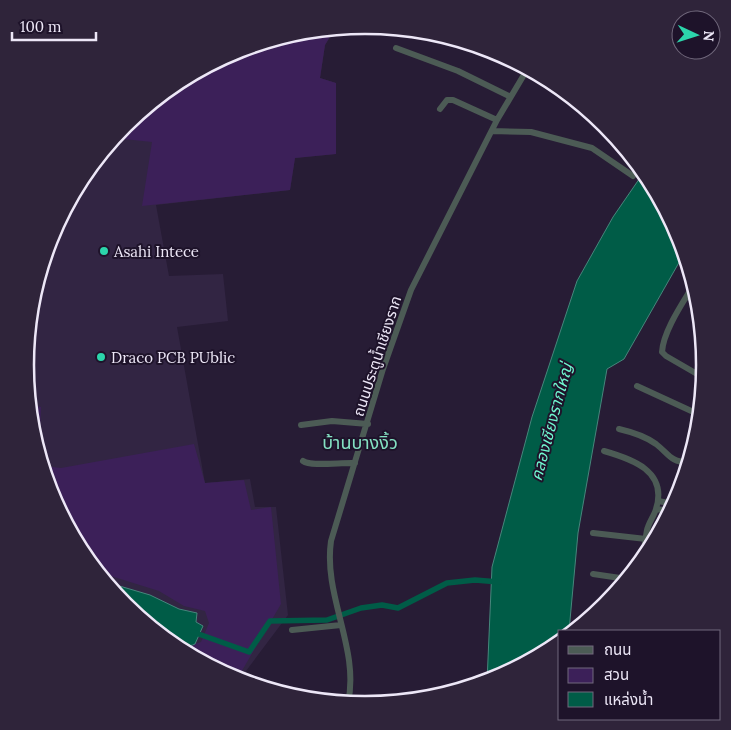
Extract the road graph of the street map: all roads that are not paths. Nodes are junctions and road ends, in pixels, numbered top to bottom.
1 (396, 48) dead end
2 (524, 74) edge
3 (509, 96) junction
4 (440, 108) dead end
5 (497, 120) junction
6 (492, 131) junction
7 (633, 176) dead end
8 (687, 296) edge
9 (697, 374) edge
10 (637, 386) dead end
11 (693, 413) edge
12 (368, 424) junction
13 (301, 425) dead end
14 (618, 429) dead end
15 (604, 451) dead end
16 (303, 461) dead end
17 (682, 462) edge
18 (355, 463) junction
19 (658, 501) junction
20 (667, 503) edge
21 (656, 509) junction
22 (664, 510) edge
23 (593, 534) dead end
24 (646, 538) junction
25 (646, 542) edge
26 (593, 574) dead end
27 (619, 578) edge
28 (340, 623) junction
29 (292, 630) dead end
30 (349, 696) edge

1 - 3 street
2 - 3 street, ถนนประตูน้ำเชียงราก
3 - 5 street, ถนนประตูน้ำเชียงราก
4 - 5 street
5 - 6 street, ถนนประตูน้ำเชียงราก
6 - 7 street
6 - 12 street, ถนนประตูน้ำเชียงราก
8 - 9 street
10 - 11 street
12 - 13 street
12 - 18 street, ถนนประตูน้ำเชียงราก
14 - 17 street
15 - 19 street
16 - 18 street
18 - 28 street, ถนนประตูน้ำเชียงราก
19 - 20 street
19 - 21 street
21 - 22 street
21 - 24 street
23 - 24 street
24 - 25 street
26 - 27 street
28 - 29 street
28 - 30 street, ถนนประตูน้ำเชียงราก

